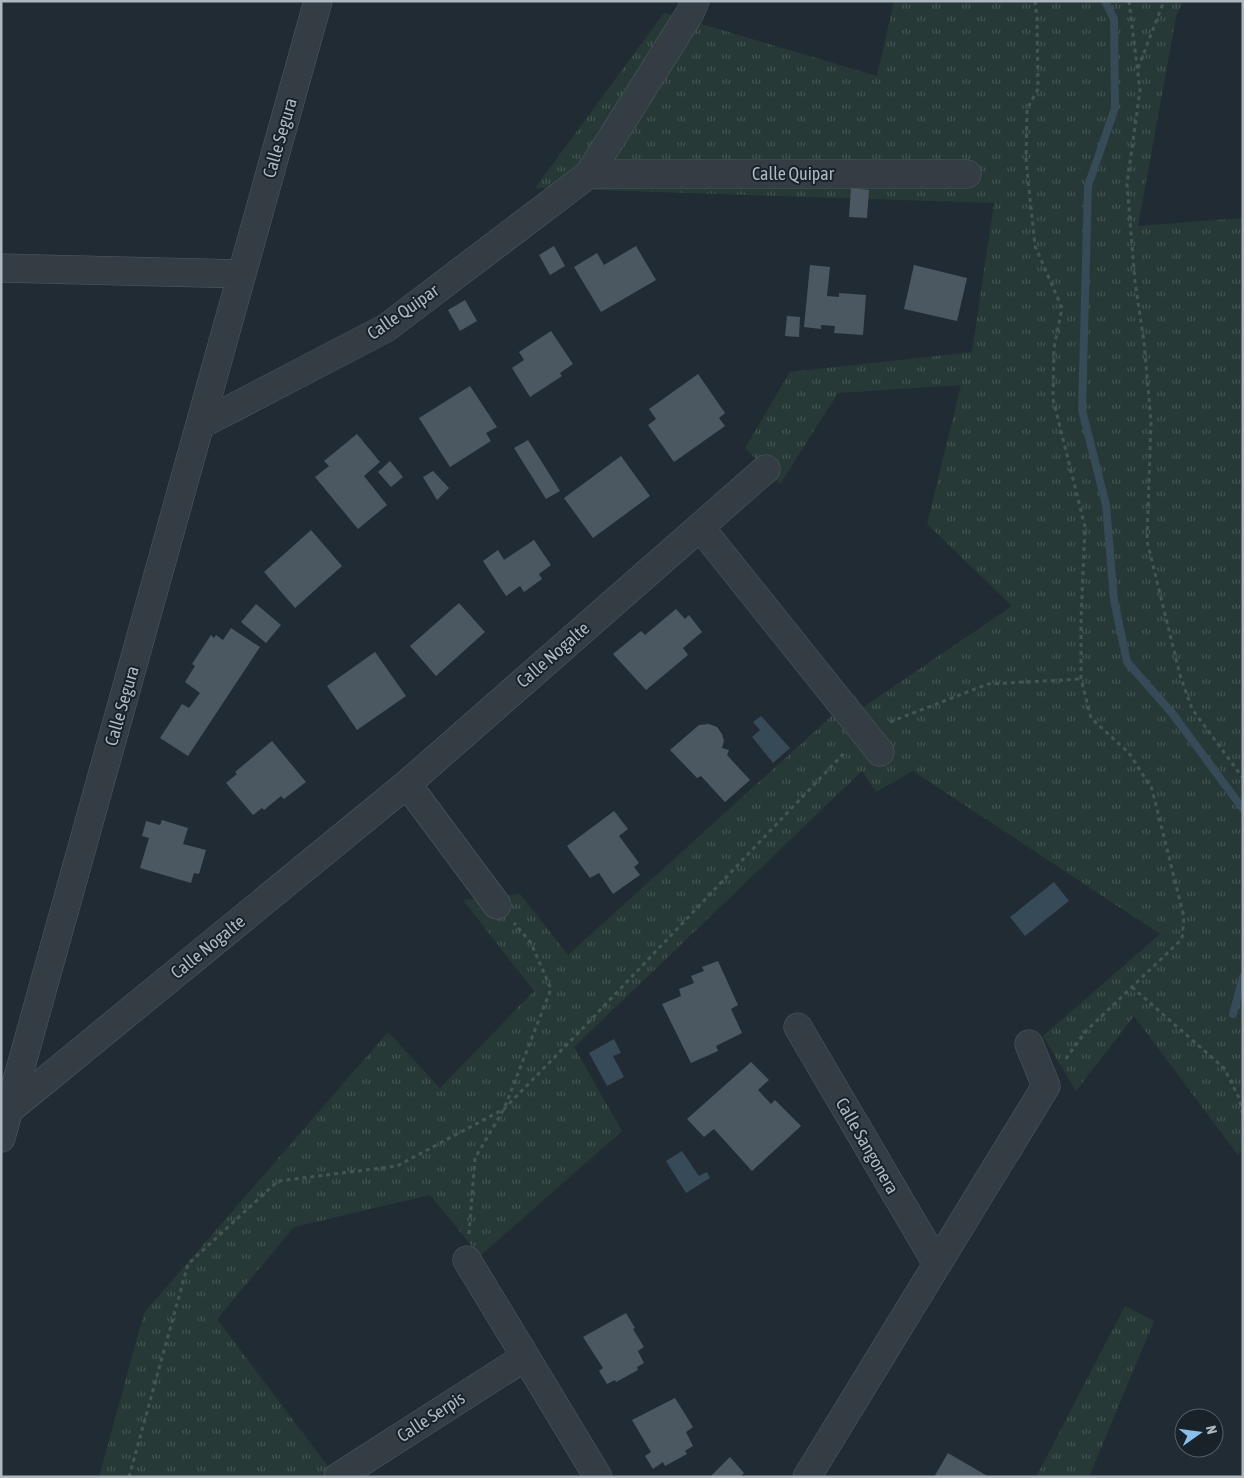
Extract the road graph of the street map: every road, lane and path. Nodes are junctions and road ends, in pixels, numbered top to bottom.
1 (318, 1) edge
2 (695, 1) edge
3 (1035, 1) edge
4 (1129, 1) edge
5 (1164, 1) edge
6 (1138, 70) junction
7 (590, 174) junction
8 (967, 174) dead end
9 (1, 268) edge
10 (242, 274) junction
11 (200, 425) junction
12 (766, 469) dead end
13 (700, 527) junction
14 (1081, 679) junction
15 (872, 742) junction
16 (1243, 778) edge
17 (407, 784) junction
18 (497, 904) joint
19 (1132, 987) junction
20 (798, 1027) dead end
21 (1029, 1044) dead end
22 (1046, 1086) junction
23 (9, 1110) junction
24 (504, 1110) junction
25 (1243, 1115) edge
26 (1, 1138) edge
27 (467, 1260) joint
28 (937, 1264) junction
29 (525, 1357) junction
30 (130, 1477) edge
31 (338, 1477) edge
32 (598, 1477) edge
33 (807, 1477) edge

1 - 10 street, Calle Segura
2 - 7 street, Calle Quipar
3 - 14 path
4 - 6 path
5 - 6 path
6 - 16 path
7 - 8 street, Calle Quipar
7 - 11 street, Calle Quipar
9 - 10 street
10 - 11 street, Calle Segura
11 - 23 street, Calle Segura
12 - 13 street, Calle Nogalte
13 - 15 street
13 - 17 street, Calle Nogalte
14 - 15 path
14 - 19 path
15 - 24 path
17 - 18 street
17 - 23 street, Calle Nogalte
18 - 24 path
19 - 22 path
19 - 25 path
20 - 28 street, Calle Sangonera
21 - 22 street
22 - 28 street
23 - 26 street, Calle Segura
24 - 27 path
24 - 30 path
27 - 29 street
28 - 33 street
29 - 31 street, Calle Serpis
29 - 32 street

